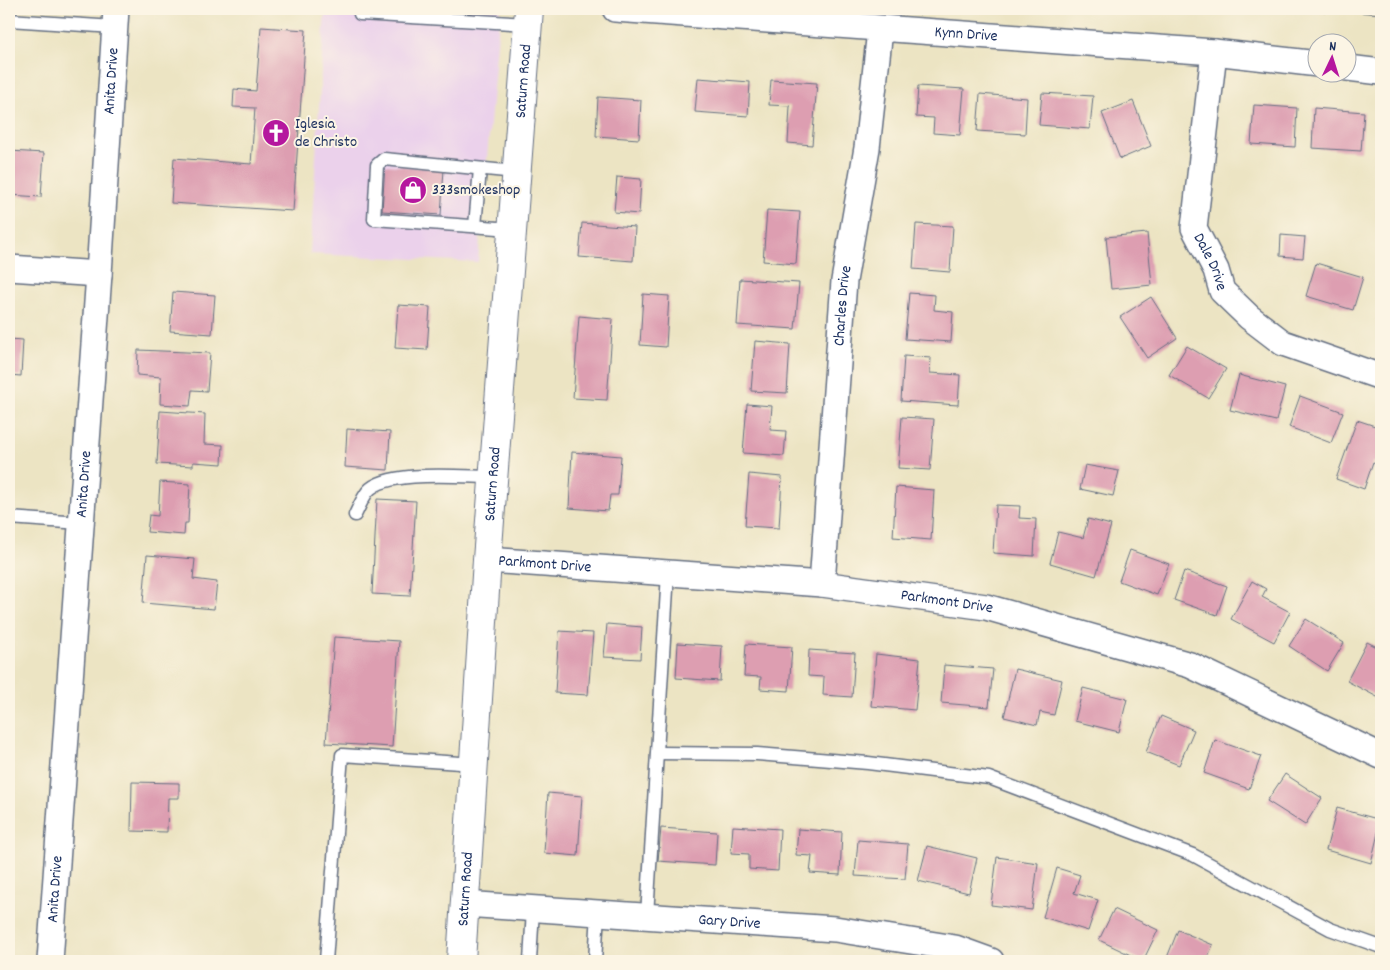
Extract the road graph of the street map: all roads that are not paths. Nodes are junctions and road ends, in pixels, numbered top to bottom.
1 (361, 9) edge
2 (615, 9) edge
3 (469, 15) edge
4 (528, 17) edge
5 (115, 18) edge
6 (9, 20) edge
7 (880, 30) junction
8 (1214, 52) junction
9 (1308, 63) edge
10 (1358, 69) edge
11 (1381, 72) edge
12 (480, 169) junction
13 (516, 172) junction
14 (475, 226) junction
15 (512, 229) junction
16 (9, 268) edge
17 (100, 274) junction
18 (1381, 377) edge
19 (494, 477) junction
20 (355, 514) dead end
21 (9, 518) edge
22 (81, 523) junction
23 (487, 560) junction
24 (668, 573) junction
25 (822, 584) junction
26 (657, 753) junction
27 (1381, 756) edge
28 (475, 764) junction
29 (464, 904) junction
30 (533, 909) junction
31 (598, 913) junction
32 (647, 916) junction
33 (1381, 947) edge
34 (50, 961) edge
35 (326, 961) edge
36 (460, 961) edge
37 (530, 961) edge
38 (594, 961) edge
39 (991, 961) edge

1 - 3 lane
2 - 7 street, Kynn Drive
3 - 4 lane
4 - 13 street, Saturn Road
5 - 6 lane
5 - 17 street, Anita Drive
7 - 8 street, Kynn Drive
7 - 25 street, Charles Drive
8 - 9 street, Kynn Drive
8 - 18 street, Dale Drive
10 - 11 street
12 - 13 lane
12 - 14 lane
12 - 14 lane
13 - 15 street, Saturn Road
14 - 15 lane
15 - 19 street, Saturn Road
16 - 17 street
17 - 22 street, Anita Drive
19 - 20 lane
19 - 23 street, Saturn Road
21 - 22 lane
22 - 34 street, Anita Drive
23 - 24 street, Parkmont Drive
23 - 28 street, Saturn Road
24 - 25 street, Parkmont Drive
24 - 26 lane
25 - 27 street, Parkmont Drive
26 - 32 lane
26 - 33 lane
28 - 29 street, Saturn Road
28 - 35 lane
29 - 30 street, Gary Drive
29 - 36 street, Saturn Road
30 - 31 street, Gary Drive
30 - 37 lane
31 - 32 street, Gary Drive
31 - 38 lane
32 - 39 street, Gary Drive

